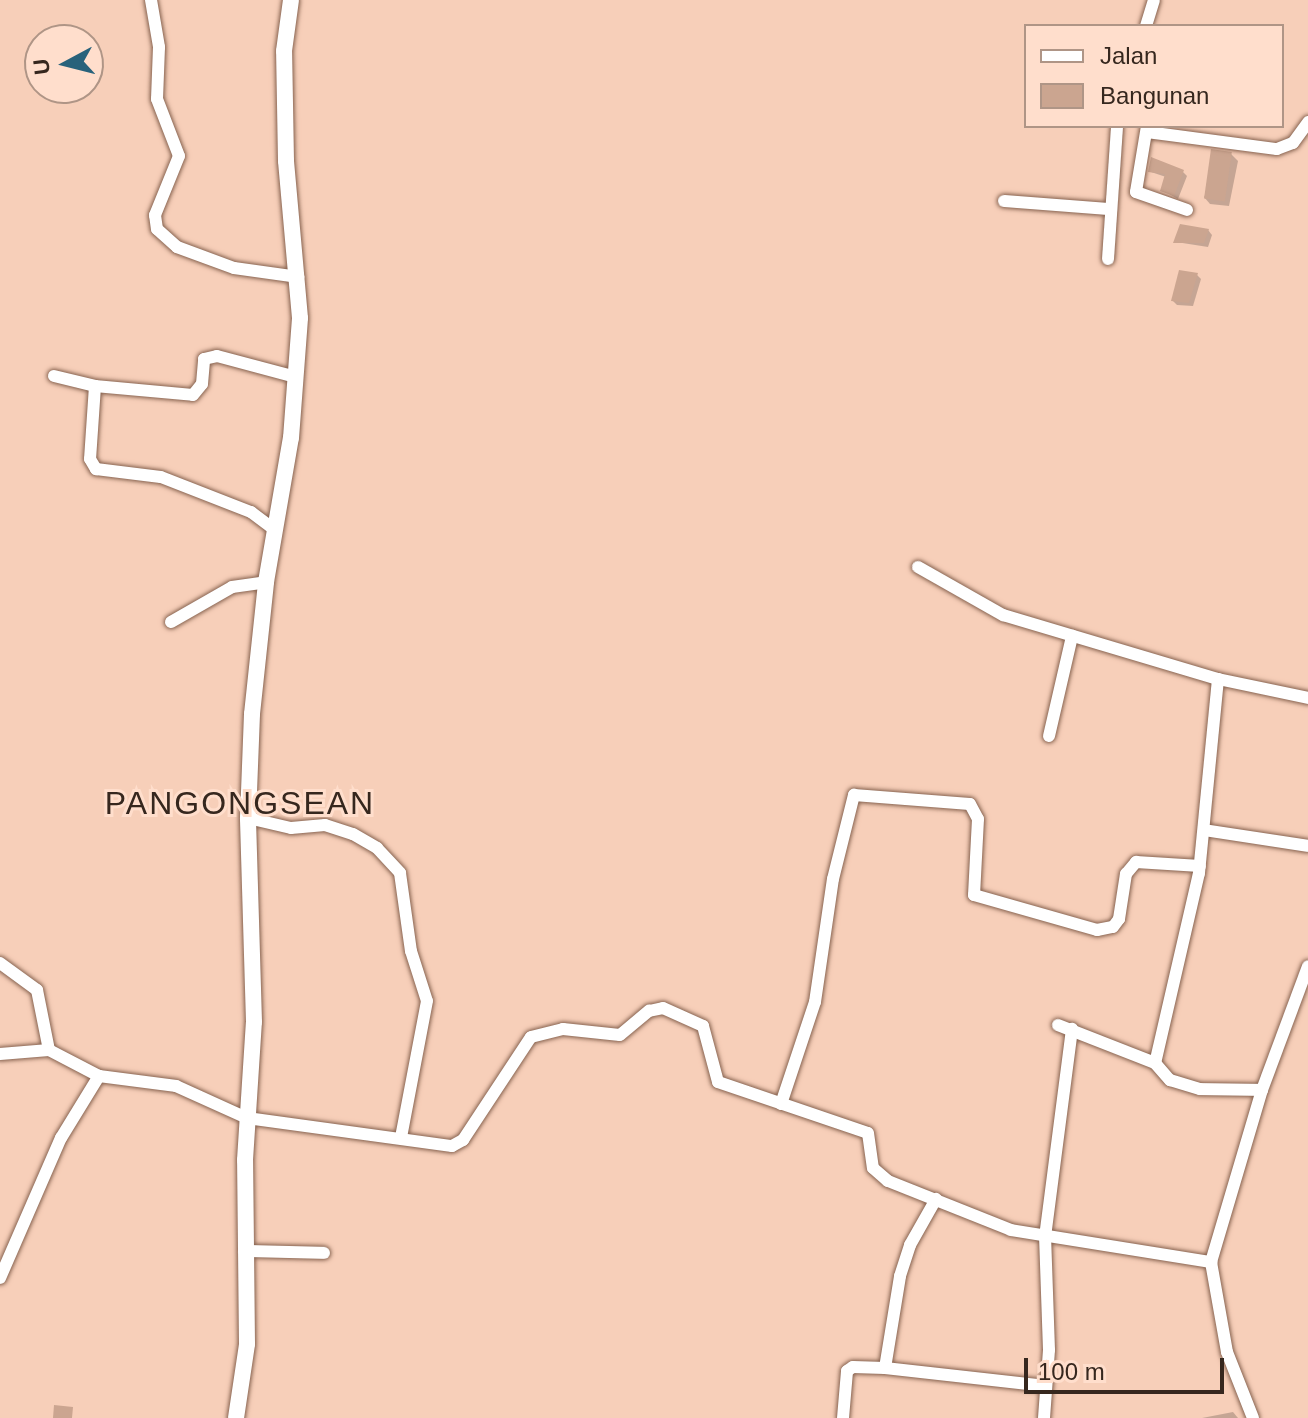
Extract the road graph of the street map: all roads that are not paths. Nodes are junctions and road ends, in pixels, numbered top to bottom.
1 (151, 0) edge
2 (291, 0) edge
3 (1154, 0) edge
4 (1147, 24) edge
5 (1308, 122) edge
6 (1117, 128) edge
7 (1147, 129) edge
8 (1004, 201) dead end
9 (1109, 209) junction
10 (1187, 210) dead end
11 (1108, 259) dead end
12 (298, 277) junction
13 (54, 376) dead end
14 (296, 377) junction
15 (95, 386) junction
16 (275, 530) junction
17 (918, 567) dead end
18 (266, 582) junction
19 (171, 622) dead end
20 (1072, 636) junction
21 (1218, 679) junction
22 (1308, 698) edge
23 (1049, 736) dead end
24 (248, 818) junction
25 (1204, 830) junction
26 (1308, 846) edge
27 (1200, 866) junction
28 (0, 963) edge
29 (1308, 966) edge
30 (1058, 1025) dead end
31 (1072, 1029) junction
32 (49, 1050) junction
33 (0, 1054) edge
34 (1155, 1063) junction
35 (99, 1076) junction
36 (1262, 1090) junction
37 (781, 1104) junction
38 (247, 1118) junction
39 (401, 1137) junction
40 (936, 1199) junction
41 (1045, 1237) junction
42 (244, 1251) junction
43 (324, 1253) dead end
44 (1211, 1262) junction
45 (0, 1278) edge
46 (885, 1368) junction
47 (1046, 1386) junction
48 (236, 1418) edge
49 (843, 1418) edge
50 (1044, 1418) edge
51 (1253, 1418) edge

1 - 12 street
2 - 12 street
3 - 4 street
5 - 7 street
6 - 9 street
7 - 10 street
8 - 9 street
9 - 11 street
12 - 14 street
13 - 15 street
14 - 15 street
14 - 16 street
15 - 16 street
16 - 18 street
17 - 20 street
18 - 19 street
18 - 24 street
20 - 21 street
20 - 23 street
21 - 22 street
21 - 25 street
24 - 38 street
24 - 39 street
25 - 26 street
25 - 27 street
27 - 34 street
27 - 37 street
28 - 32 street
29 - 36 street
30 - 31 street
31 - 34 street
31 - 41 street
32 - 33 street
32 - 35 street
34 - 36 street
35 - 38 street
35 - 45 street
36 - 44 street
37 - 39 street
37 - 40 street
38 - 39 street
38 - 42 street
40 - 41 street
40 - 46 street
41 - 44 street
41 - 47 street
42 - 43 street
42 - 48 street
44 - 51 street
46 - 47 street
46 - 49 street
47 - 50 street

